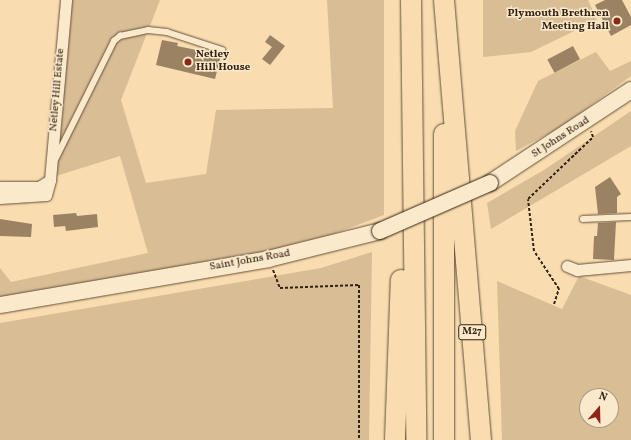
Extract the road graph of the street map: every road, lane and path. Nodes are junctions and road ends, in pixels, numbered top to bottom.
1 (66, 0) edge
2 (411, 0) edge
3 (444, 0) edge
4 (222, 50) dead end
5 (411, 50) junction
6 (631, 90) edge
7 (588, 120) junction
8 (51, 167) junction
9 (50, 180) junction
10 (490, 183) joint
11 (0, 187) edge
12 (0, 198) edge
13 (631, 217) edge
14 (583, 218) dead end
15 (268, 259) junction
16 (568, 266) dead end
17 (631, 266) edge
18 (0, 304) edge
19 (554, 304) dead end
20 (359, 440) edge
21 (395, 440) edge
22 (416, 440) edge
23 (444, 440) edge
24 (481, 440) edge

1 - 8 street, Netley Hill Estate
2 - 5 highway
3 - 23 highway, M27
3 - 24 highway, M27
4 - 8 lane
5 - 21 highway
5 - 22 highway
6 - 7 main road, St Johns Road
7 - 10 main road, St Johns Road
7 - 19 path
8 - 9 street, Netley Hill Estate
9 - 11 street
9 - 12 street, Netley Hill Estate
10 - 15 main road, Saint Johns Road, bridge
13 - 14 lane
15 - 18 main road, Saint Johns Road
15 - 20 path
16 - 17 street

